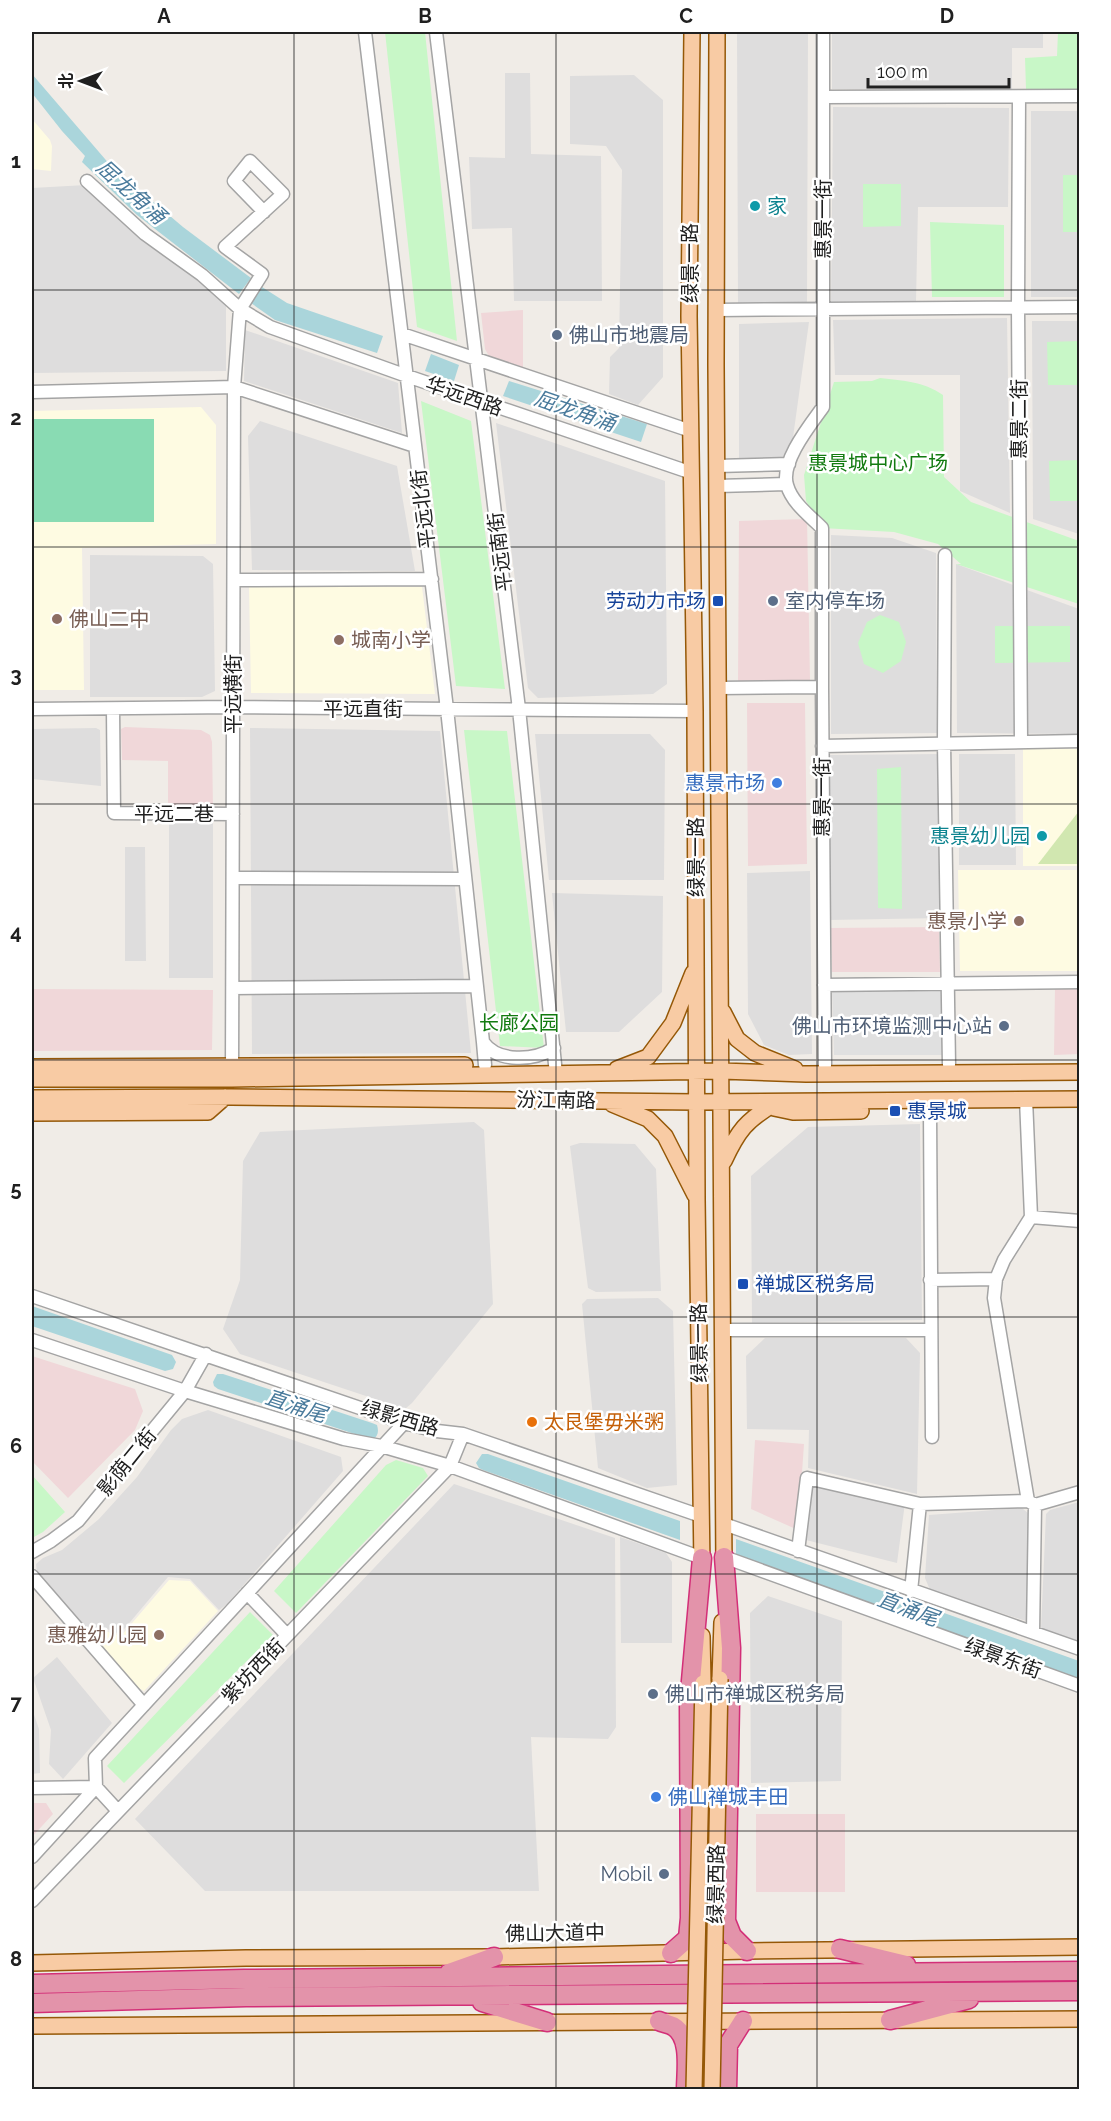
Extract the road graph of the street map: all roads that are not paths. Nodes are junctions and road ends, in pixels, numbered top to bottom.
1 (365, 32) edge
2 (436, 32) edge
3 (692, 32) edge
4 (717, 32) edge
5 (822, 32) edge
6 (1080, 96) edge
7 (823, 97) junction
8 (1019, 97) junction
9 (87, 181) dead end
10 (264, 212) dead end
11 (1018, 307) junction
12 (1080, 307) edge
13 (240, 309) junction
14 (823, 309) junction
15 (716, 310) junction
16 (402, 334) junction
17 (476, 359) junction
18 (407, 376) junction
19 (234, 387) junction
20 (32, 392) edge
21 (481, 402) junction
22 (691, 431) junction
23 (416, 446) junction
24 (789, 464) junction
25 (717, 466) junction
26 (692, 473) junction
27 (786, 484) junction
28 (717, 486) junction
29 (945, 555) dead end
30 (432, 579) junction
31 (234, 580) junction
32 (822, 687) junction
33 (719, 688) junction
34 (233, 708) junction
35 (32, 709) edge
36 (113, 709) junction
37 (447, 709) junction
38 (519, 709) junction
39 (695, 711) junction
40 (1021, 741) junction
41 (1080, 741) edge
42 (944, 743) junction
43 (822, 746) junction
44 (233, 814) junction
45 (233, 878) junction
46 (465, 879) junction
47 (696, 965) junction
48 (1080, 982) edge
49 (948, 983) junction
50 (476, 986) junction
51 (824, 986) junction
52 (233, 988) junction
53 (722, 1010) junction
54 (483, 1042) junction
55 (554, 1048) junction
56 (633, 1064) junction
57 (1080, 1064) edge
58 (485, 1065) junction
59 (949, 1065) junction
60 (788, 1066) junction
61 (825, 1066) junction
62 (32, 1067) edge
63 (1012, 1068) junction
64 (556, 1069) junction
65 (722, 1071) junction
66 (232, 1072) junction
67 (696, 1072) junction
68 (1080, 1072) edge
69 (89, 1073) junction
70 (605, 1074) junction
71 (806, 1074) junction
72 (32, 1079) edge
73 (32, 1098) edge
74 (1080, 1099) edge
75 (604, 1101) junction
76 (696, 1102) junction
77 (722, 1102) junction
78 (176, 1104) junction
79 (774, 1104) junction
80 (1026, 1104) junction
81 (1080, 1108) edge
82 (930, 1110) junction
83 (32, 1113) edge
84 (722, 1164) junction
85 (696, 1199) junction
86 (1031, 1217) junction
87 (1080, 1221) edge
88 (996, 1279) junction
89 (930, 1281) junction
90 (32, 1296) edge
91 (723, 1330) junction
92 (931, 1330) junction
93 (32, 1340) edge
94 (206, 1354) junction
95 (185, 1391) junction
96 (404, 1423) junction
97 (463, 1434) junction
98 (932, 1437) dead end
99 (381, 1446) junction
100 (450, 1466) junction
101 (1080, 1492) edge
102 (1031, 1503) junction
103 (920, 1504) junction
104 (701, 1516) junction
105 (724, 1524) junction
106 (798, 1551) junction
107 (32, 1552) edge
108 (724, 1557) junction
109 (702, 1558) junction
110 (32, 1576) edge
111 (911, 1591) junction
112 (247, 1593) junction
113 (1033, 1632) junction
114 (287, 1635) junction
115 (1080, 1649) edge
116 (720, 1679) joint
117 (703, 1683) joint
118 (1080, 1686) edge
119 (144, 1705) junction
120 (96, 1787) junction
121 (32, 1788) edge
122 (118, 1811) junction
123 (32, 1857) edge
124 (32, 1901) edge
125 (1080, 1947) edge
126 (840, 1949) junction
127 (747, 1951) junction
128 (671, 1953) junction
129 (494, 1957) junction
130 (32, 1963) edge
131 (1080, 1971) edge
132 (934, 1972) junction
133 (433, 1978) junction
134 (32, 1984) edge
135 (1080, 1990) edge
136 (997, 1992) junction
137 (464, 1997) junction
138 (32, 2003) edge
139 (1080, 2019) edge
140 (890, 2020) junction
141 (659, 2021) junction
142 (743, 2021) junction
143 (547, 2022) junction
144 (32, 2026) edge
145 (686, 2090) edge
146 (694, 2090) edge
147 (712, 2090) edge
148 (727, 2090) edge

1 - 16 street, 平远北街
2 - 17 street, 平远南街
3 - 22 main road, 绿景一路
4 - 15 main road, 绿景一路
5 - 7 street, 惠景一街
6 - 8 street
7 - 8 street
7 - 14 street, 惠景一街
8 - 11 street, 惠景二街
9 - 13 street, 华远西路
10 - 13 street
11 - 12 street
11 - 14 street
11 - 40 street, 惠景二街
13 - 18 street, 华远西路
13 - 19 street, 平远横街
14 - 15 street
14 - 24 street, 惠景一街
15 - 25 main road, 绿景一路
16 - 17 street, 华远西路
16 - 18 street, 平远北街
17 - 21 street, 平远南街
17 - 22 street, 华远西路
18 - 21 street, 华远西路
18 - 23 street, 平远北街
19 - 20 street
19 - 23 street
19 - 31 street, 平远横街
21 - 26 street, 华远西路
21 - 38 street, 平远南街
22 - 26 main road, 绿景一路
23 - 30 street, 平远北街
24 - 25 street
24 - 27 street
25 - 28 main road, 绿景一路
26 - 39 main road, 绿景一路
27 - 28 street
27 - 32 street, 惠景一街
28 - 33 main road, 绿景一路
29 - 42 street
30 - 31 street
30 - 37 street, 平远北街
31 - 34 street, 平远横街
32 - 33 street
32 - 43 street, 惠景一街
33 - 53 main road, 绿景一路
34 - 36 street, 平远直街
34 - 37 street, 平远直街
34 - 44 street, 平远横街
35 - 36 street, 平远直街
36 - 44 street, 平远二巷
37 - 38 street, 平远直街
37 - 46 street, 平远北街
38 - 39 street, 平远直街
38 - 55 street, 平远南街
39 - 47 main road, 绿景一路
40 - 41 street
40 - 42 street
42 - 43 street
42 - 49 street
43 - 51 street, 惠景一街
44 - 45 street, 平远横街
45 - 46 street
45 - 52 street, 平远横街
46 - 50 street, 平远北街
47 - 56 main road
47 - 67 main road, 绿景一路
48 - 49 street
49 - 51 street
49 - 59 street
50 - 52 street
50 - 54 street, 平远北街
51 - 61 street, 惠景一街
52 - 66 street, 平远横街
53 - 60 main road
53 - 65 main road, 绿景一路
54 - 55 street
54 - 58 street, 平远北街
55 - 64 street, 平远南街
56 - 64 main road
56 - 70 main road
57 - 63 main road
58 - 64 main road
58 - 66 main road
59 - 61 main road
59 - 63 main road
60 - 61 main road
60 - 71 main road
62 - 69 main road
63 - 68 main road
63 - 71 main road
64 - 66 main road, 汾江南路
64 - 70 main road, 汾江南路
65 - 67 main road, 汾江南路
65 - 71 main road, 汾江南路
65 - 77 main road, 绿景一路
66 - 69 main road, 汾江南路
67 - 70 main road, 汾江南路
67 - 76 main road, 绿景一路
69 - 72 main road, 汾江南路
73 - 78 main road, 汾江南路
74 - 80 main road, 汾江南路
75 - 76 main road, 汾江南路
75 - 78 main road, 汾江南路
75 - 85 main road
76 - 77 main road, 汾江南路
76 - 85 main road, 绿景一路
77 - 79 main road, 汾江南路
77 - 84 main road, 绿景一路
78 - 83 main road
79 - 80 main road, 汾江南路
79 - 82 main road
79 - 84 main road
80 - 81 main road
80 - 82 main road
80 - 86 street
82 - 89 street
84 - 91 main road, 绿景一路
85 - 104 main road, 绿景一路
86 - 87 street
86 - 88 street
88 - 89 street
88 - 102 street
89 - 92 street
90 - 94 street, 绿影西路
91 - 92 street
91 - 105 main road, 绿景一路
92 - 98 street
93 - 95 street, 绿影西路
94 - 95 street, 影荫二街
94 - 96 street, 绿影西路
95 - 99 street, 绿影西路
95 - 107 street, 影荫二街
96 - 97 street, 绿影西路
96 - 99 street
97 - 100 street, 紫坊西街
97 - 104 street, 绿影西路
99 - 100 street, 绿影西路
99 - 112 street
100 - 109 street, 绿影西路
100 - 114 street, 紫坊西街
101 - 102 street
102 - 103 street
102 - 113 street
103 - 106 street
103 - 111 street
104 - 109 main road, 绿景一路
105 - 106 street, 绿景东街
105 - 108 main road, 绿景一路
106 - 111 street, 绿景东街
108 - 116 main road, 绿景一路
108 - 118 street, 绿景东街
108 - 127 highway
109 - 117 main road, 绿景一路
109 - 128 highway
110 - 119 street
111 - 113 street, 绿景东街
112 - 114 street
112 - 119 street
113 - 115 street, 绿景东街
114 - 122 street, 紫坊西街
116 - 147 main road, 绿景西路, bridge
117 - 146 main road, 绿景西路, bridge
119 - 120 street
120 - 121 street
120 - 122 street
120 - 123 street
122 - 124 street, 紫坊西街
125 - 126 main road, 佛山大道中
126 - 127 main road, 佛山大道中
126 - 132 highway
127 - 128 main road, 佛山大道中
128 - 129 main road, 佛山大道中
129 - 130 main road, 佛山大道中
129 - 133 highway
131 - 132 highway
132 - 133 highway
133 - 134 highway
135 - 136 highway
136 - 137 highway
136 - 140 highway
137 - 138 highway
137 - 143 highway
139 - 140 main road
140 - 142 main road
141 - 142 main road
141 - 143 main road
141 - 145 highway
142 - 148 highway
143 - 144 main road

